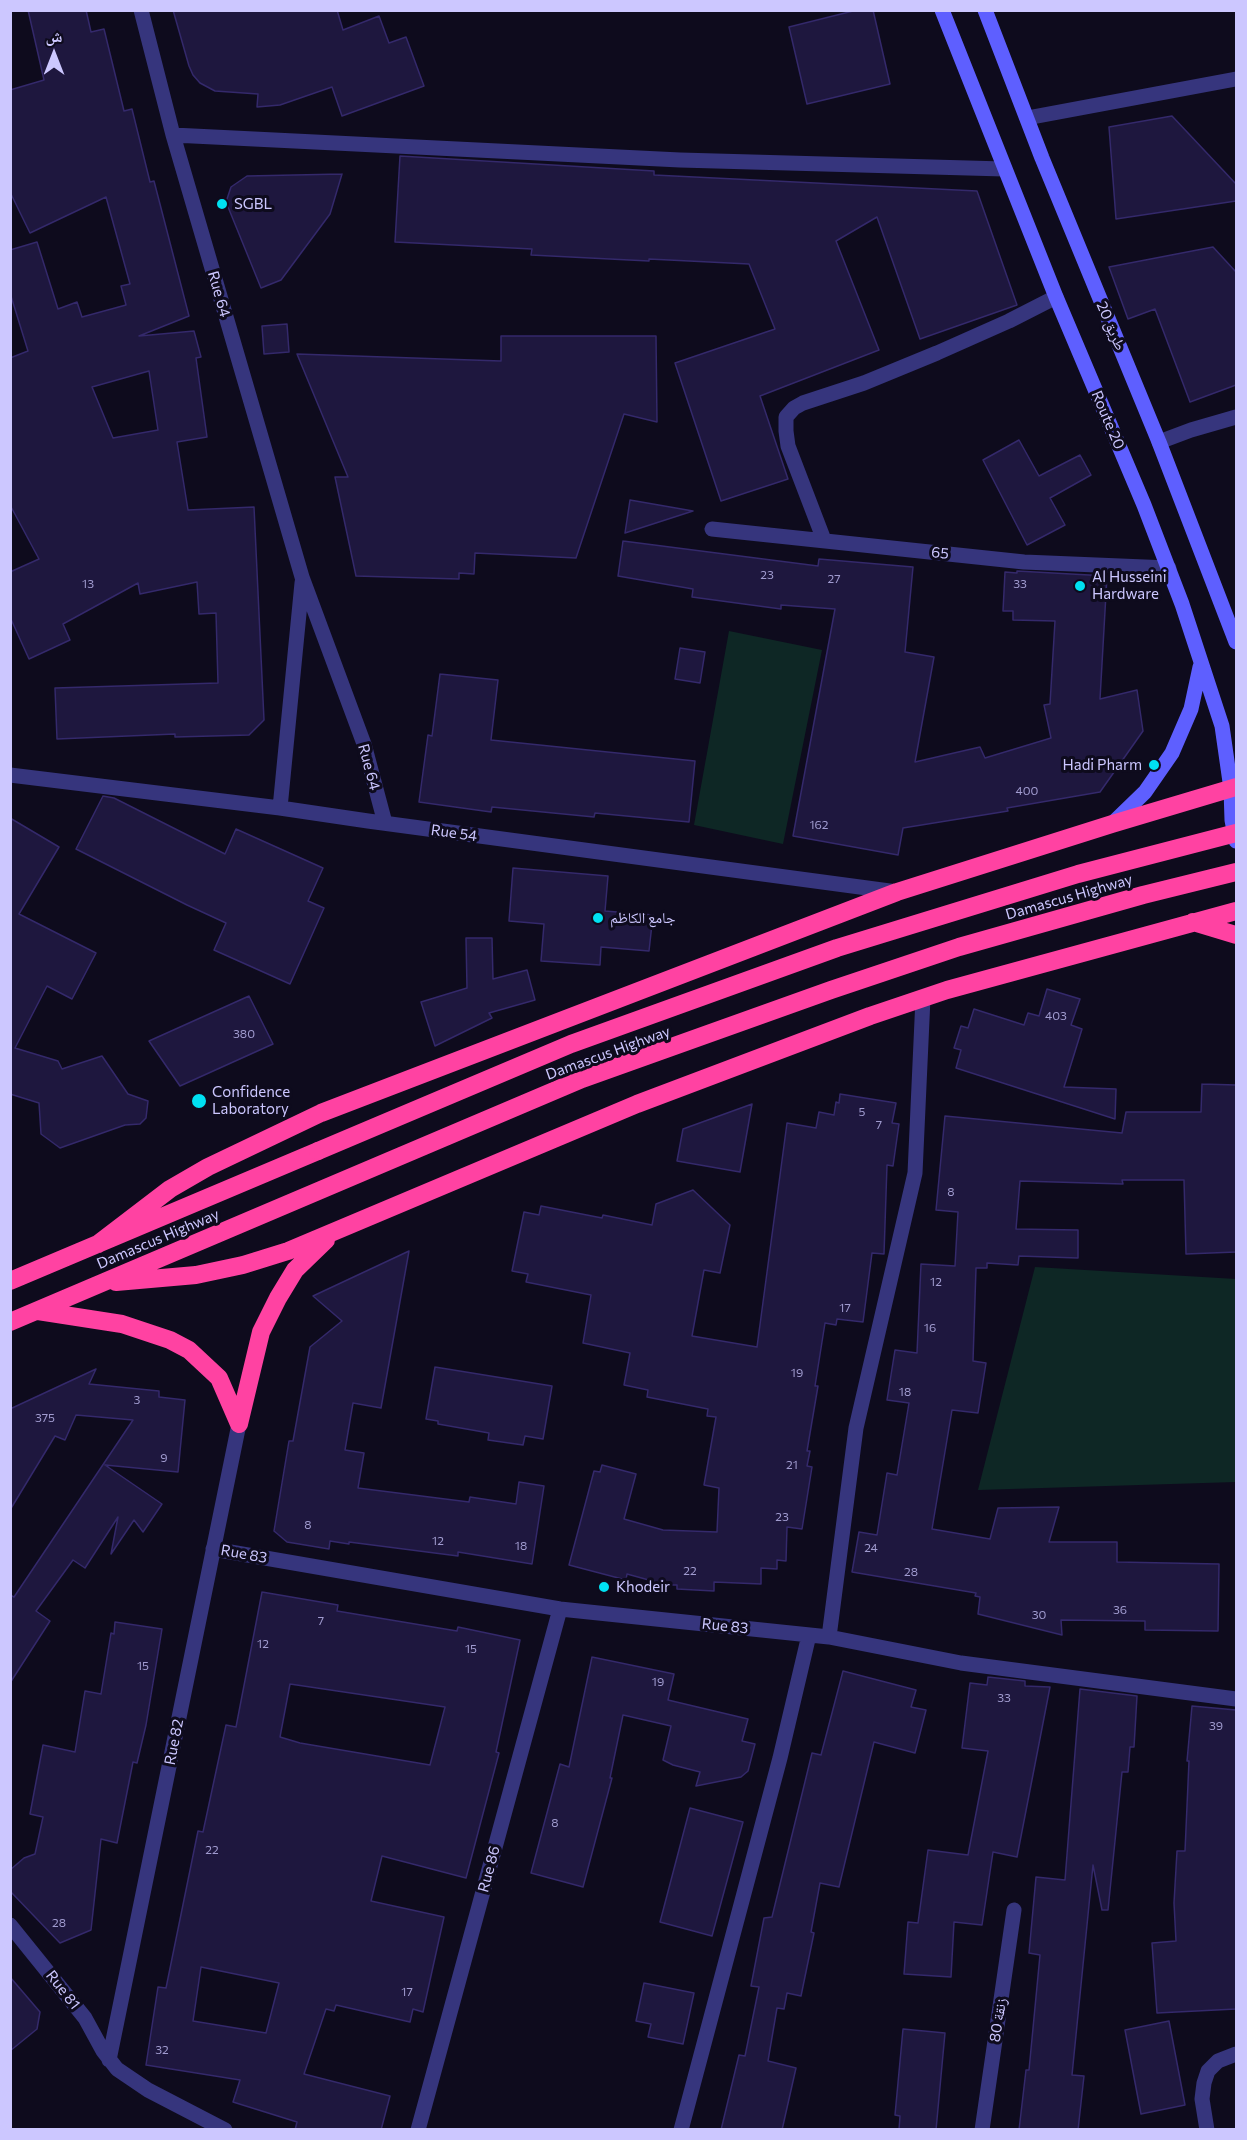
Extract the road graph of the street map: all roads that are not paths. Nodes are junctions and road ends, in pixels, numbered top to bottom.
1 (141, 10) edge
2 (942, 10) edge
3 (985, 10) edge
4 (1236, 79) edge
5 (1027, 118) junction
6 (173, 135) junction
7 (1004, 169) junction
8 (1056, 297) junction
9 (1236, 417) edge
10 (1159, 442) junction
11 (712, 529) dead end
12 (824, 540) junction
13 (1169, 568) junction
14 (302, 577) junction
15 (1231, 615) edge
16 (1236, 642) edge
17 (1201, 664) junction
18 (1229, 727) edge
19 (10, 775) edge
20 (1234, 788) edge
21 (280, 808) junction
22 (385, 823) junction
23 (1112, 824) junction
24 (1236, 834) edge
25 (1236, 841) edge
26 (1236, 872) edge
27 (897, 892) junction
28 (1236, 911) edge
29 (1192, 922) junction
30 (1236, 935) edge
31 (923, 998) junction
32 (333, 1234) junction
33 (98, 1244) junction
34 (10, 1281) edge
35 (102, 1283) junction
36 (36, 1311) junction
37 (10, 1322) edge
38 (239, 1424) junction
39 (213, 1549) junction
40 (560, 1608) junction
41 (809, 1635) junction
42 (829, 1637) junction
43 (1236, 1698) edge
44 (1014, 1910) dead end
45 (10, 1925) edge
46 (1236, 2054) edge
47 (109, 2060) junction
48 (225, 2130) edge
49 (418, 2130) edge
50 (681, 2130) edge
51 (982, 2130) edge
52 (1207, 2130) edge

1 - 6 street, Rue 64
2 - 7 main road, Route 20
3 - 5 main road, طريق 20
4 - 5 street
5 - 10 main road, طريق 20
6 - 7 street
6 - 14 street, Rue 64
7 - 8 main road, Route 20
8 - 12 street
8 - 13 main road, Route 20
9 - 10 street
10 - 15 main road, طريق 20
11 - 12 street, 65
12 - 13 street, 65
13 - 17 main road, Route 20
14 - 21 street, Rue 64
14 - 22 street, Rue 64
15 - 16 main road, طريق 20
17 - 18 main road, Route 20
17 - 23 main road
18 - 20 main road, Route 20
19 - 21 street, Rue 54
20 - 23 highway
20 - 25 main road, Route 20
21 - 22 street, Rue 54
22 - 27 street, Rue 54
23 - 27 highway
24 - 33 highway, Damascus Highway, bridge
26 - 35 highway, Damascus Highway
27 - 33 highway
28 - 29 highway
29 - 30 highway
29 - 31 highway
31 - 32 highway
31 - 42 street
32 - 35 highway
32 - 38 highway
33 - 34 highway, Damascus Highway
35 - 36 highway, Damascus Highway
36 - 37 highway, Damascus Highway
36 - 38 highway
38 - 39 street, Rue 82
39 - 40 street, Rue 83
39 - 47 street, Rue 82
40 - 41 street, Rue 83
40 - 49 street, Rue 86
41 - 42 street, Rue 83
41 - 50 street
42 - 43 street, Rue 83
44 - 51 street, زنقة 80
45 - 47 street, Rue 81
46 - 52 street
47 - 48 street

